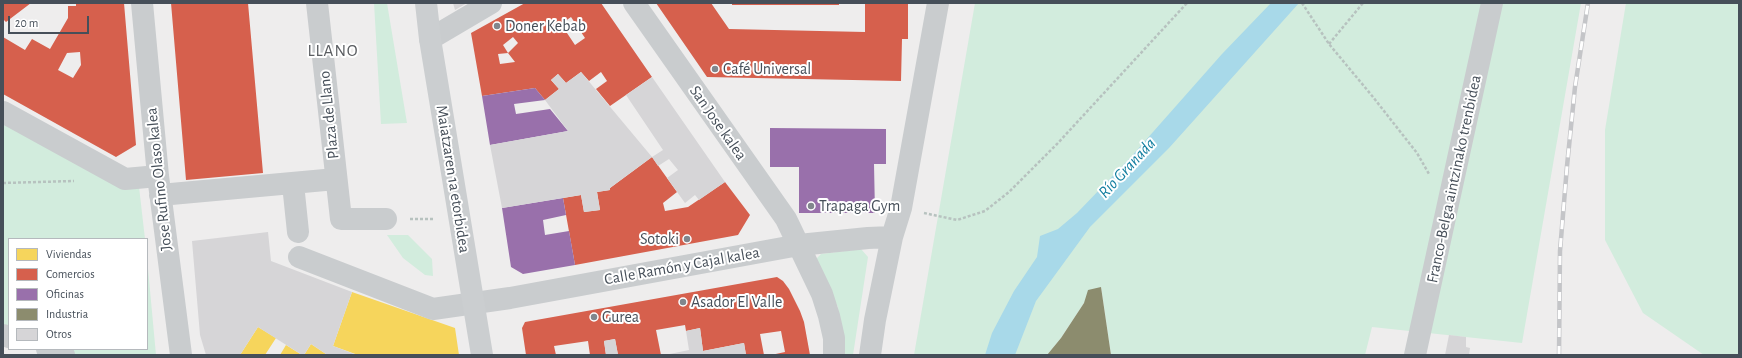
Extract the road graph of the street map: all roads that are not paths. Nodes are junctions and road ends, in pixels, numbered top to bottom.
1 (142, 3) edge
2 (317, 3) edge
3 (426, 3) edge
4 (491, 3) edge
5 (634, 3) edge
6 (938, 3) edge
7 (1492, 3) edge
8 (430, 39) junction
9 (3, 112) edge
10 (336, 179) junction
11 (293, 184) junction
12 (159, 185) junction
13 (386, 219) road end
14 (298, 232) dead end
15 (892, 237) junction
16 (799, 245) junction
17 (299, 257) dead end
18 (473, 304) junction
19 (50, 350) edge
20 (64, 355) edge
21 (181, 355) edge
22 (482, 355) edge
23 (834, 355) edge
24 (870, 355) edge
25 (1414, 355) edge

1 - 12 street, Jose Rufino Olaso kalea
2 - 10 street, Plaza de Llano
3 - 8 street, Maiatzaren 1a etorbidea
4 - 8 street
5 - 16 street, San Jose kalea
6 - 15 street
7 - 25 street, Franco-Belga aintzinako trenbidea
8 - 18 street, Maiatzaren 1a etorbidea
9 - 12 street, Plaza de Llano
10 - 11 street, Plaza de Llano
10 - 13 street, Plaza de Llano
11 - 12 street, Plaza de Llano
11 - 14 street
12 - 21 street, Jose Rufino Olaso kalea
15 - 16 street, Calle Ramón y Cajal kalea
15 - 24 street
16 - 18 street, Calle Ramón y Cajal kalea
16 - 23 street, San Jose kalea
17 - 18 street, Calle Ramón y Cajal kalea
18 - 22 street, Maiatzaren 1a etorbidea
19 - 20 street

